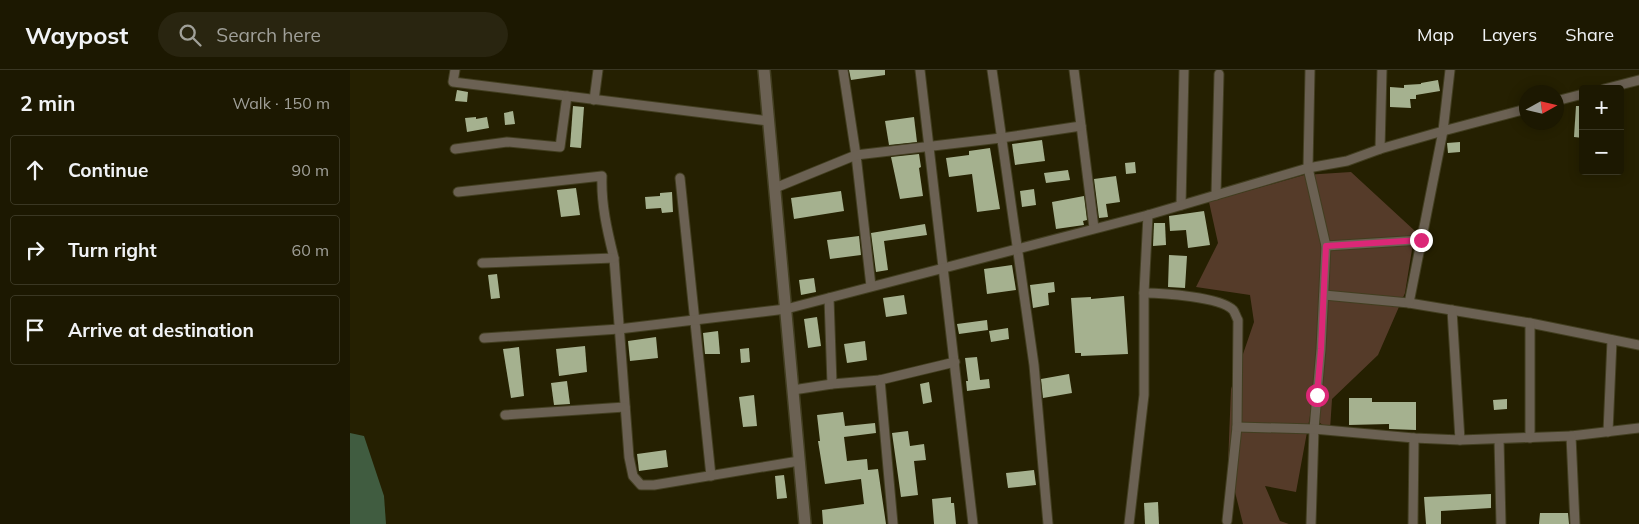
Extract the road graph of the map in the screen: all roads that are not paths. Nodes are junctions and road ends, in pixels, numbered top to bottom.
1 (455, 70) edge
2 (598, 70) edge
3 (764, 70) edge
4 (843, 70) edge
5 (920, 70) edge
6 (992, 70) edge
7 (1074, 70) edge
8 (1184, 70) edge
9 (1310, 70) edge
10 (1382, 70) edge
11 (1450, 70) edge
12 (1219, 74) dead end
13 (1639, 80) edge
14 (1620, 85) edge
15 (1579, 95) edge
16 (567, 96) junction
17 (1564, 99) edge
18 (594, 100) junction
19 (1519, 111) edge
20 (769, 121) junction
21 (1081, 126) junction
22 (1443, 131) junction
23 (1002, 138) junction
24 (930, 146) junction
25 (455, 149) dead end
26 (1380, 149) junction
27 (856, 155) junction
28 (1308, 168) junction
29 (680, 178) dead end
30 (775, 188) junction
31 (458, 192) dead end
32 (1216, 195) junction
33 (1181, 205) junction
34 (1148, 215) junction
35 (1094, 228) junction
36 (1421, 240) junction
37 (1326, 246) junction
38 (1018, 248) junction
39 (614, 258) junction
40 (482, 263) dead end
41 (943, 267) junction
42 (871, 286) junction
43 (1144, 293) junction
44 (1324, 295) junction
45 (830, 298) junction
46 (1409, 303) junction
47 (786, 308) junction
48 (1452, 310) junction
49 (694, 320) junction
50 (1530, 322) junction
51 (619, 329) junction
52 (484, 338) dead end
53 (1612, 340) junction
54 (1639, 345) edge
55 (955, 362) junction
56 (880, 380) junction
57 (832, 384) junction
58 (793, 390) junction
59 (625, 407) junction
60 (505, 415) dead end
61 (1237, 427) junction
62 (1639, 428) edge
63 (1314, 429) junction
64 (1608, 432) junction
65 (1571, 436) junction
66 (1414, 438) junction
67 (1530, 438) junction
68 (1499, 439) junction
69 (1460, 440) junction
70 (799, 461) junction
71 (711, 476) junction
72 (1227, 521) dead end
73 (805, 524) edge
74 (893, 524) edge
75 (973, 524) edge
76 (1048, 524) edge
77 (1129, 524) edge
78 (1311, 524) edge
79 (1413, 524) edge
80 (1501, 524) edge
81 (1575, 524) edge

1 - 16 street
2 - 18 street
3 - 20 street
4 - 27 street
5 - 24 street
6 - 23 street
7 - 21 street
8 - 33 street
9 - 28 street
10 - 26 street
11 - 22 street
12 - 32 street
13 - 14 street
15 - 17 street
16 - 18 street
16 - 25 street
18 - 20 street
19 - 22 street
20 - 30 street
21 - 23 street
21 - 35 street
22 - 26 street
22 - 36 street
23 - 24 street
23 - 38 street
24 - 27 street
24 - 41 street
26 - 28 street
27 - 30 street
27 - 42 street
28 - 32 street
28 - 37 street
29 - 49 street
30 - 47 street
31 - 39 street
32 - 33 street
33 - 34 street
34 - 35 street
34 - 43 street
35 - 38 street
36 - 37 street
36 - 46 street
37 - 44 street
38 - 41 street
38 - 76 street
39 - 40 street
39 - 51 street
41 - 42 street
41 - 55 street
42 - 45 street
43 - 61 street
43 - 77 street
44 - 46 street
44 - 63 street
45 - 47 street
45 - 57 street
46 - 48 street
47 - 49 street
47 - 58 street
48 - 50 street
48 - 69 street
49 - 51 street
49 - 71 street
50 - 53 street
50 - 67 street
51 - 52 street
51 - 59 street
53 - 54 street
53 - 64 street
55 - 56 street
55 - 75 street
56 - 57 street
56 - 74 street
57 - 58 street
58 - 70 street
59 - 60 street
59 - 71 street
61 - 63 street
61 - 72 street
62 - 64 street
63 - 66 street
63 - 78 street
64 - 65 street
65 - 67 street
65 - 81 street
66 - 69 street
66 - 79 street
67 - 68 street
68 - 69 street
68 - 80 street
70 - 71 street
70 - 73 street

